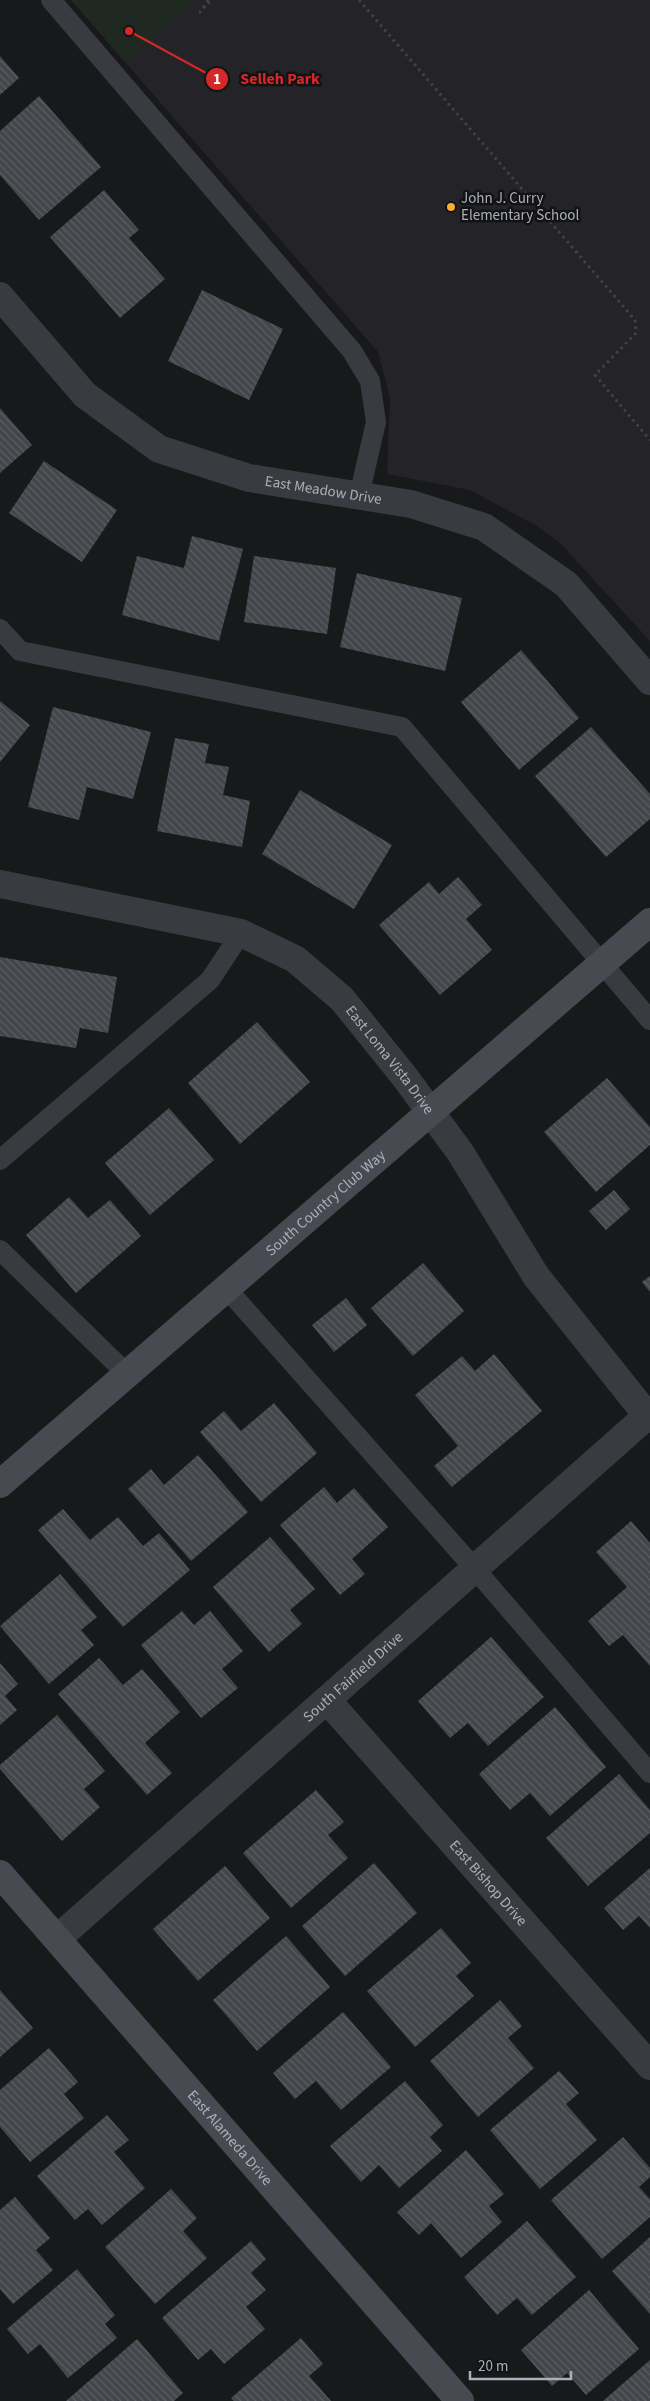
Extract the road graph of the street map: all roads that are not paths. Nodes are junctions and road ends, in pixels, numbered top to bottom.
1 (51, 0) edge
2 (0, 296) edge
3 (360, 496) junction
4 (0, 629) edge
5 (650, 681) edge
6 (0, 884) edge
7 (650, 922) edge
8 (241, 933) junction
9 (603, 963) junction
10 (650, 1020) edge
11 (432, 1112) junction
12 (0, 1160) edge
13 (0, 1250) edge
14 (227, 1289) junction
15 (127, 1374) junction
16 (648, 1418) edge
17 (0, 1484) edge
18 (475, 1569) junction
19 (327, 1700) junction
20 (650, 1773) edge
21 (0, 1874) edge
22 (58, 1938) junction
23 (650, 2066) edge
24 (460, 2401) edge

1 - 3 lane
2 - 3 street, East Meadow Drive
3 - 5 street, East Meadow Drive
4 - 9 lane
6 - 8 street, East Loma Vista Drive
7 - 9 street, South Country Club Way
8 - 11 street, East Loma Vista Drive
8 - 12 lane
9 - 10 lane
9 - 11 street, South Country Club Way
11 - 14 street, South Country Club Way
11 - 16 street, East Loma Vista Drive
13 - 15 lane
14 - 15 street, South Country Club Way
14 - 18 lane
15 - 17 street, South Country Club Way
16 - 18 street, South Fairfield Drive
18 - 19 street, South Fairfield Drive
18 - 20 lane
19 - 22 street, South Fairfield Drive
19 - 23 street, East Bishop Drive
21 - 22 street, East Alameda Drive
22 - 24 street, East Alameda Drive

